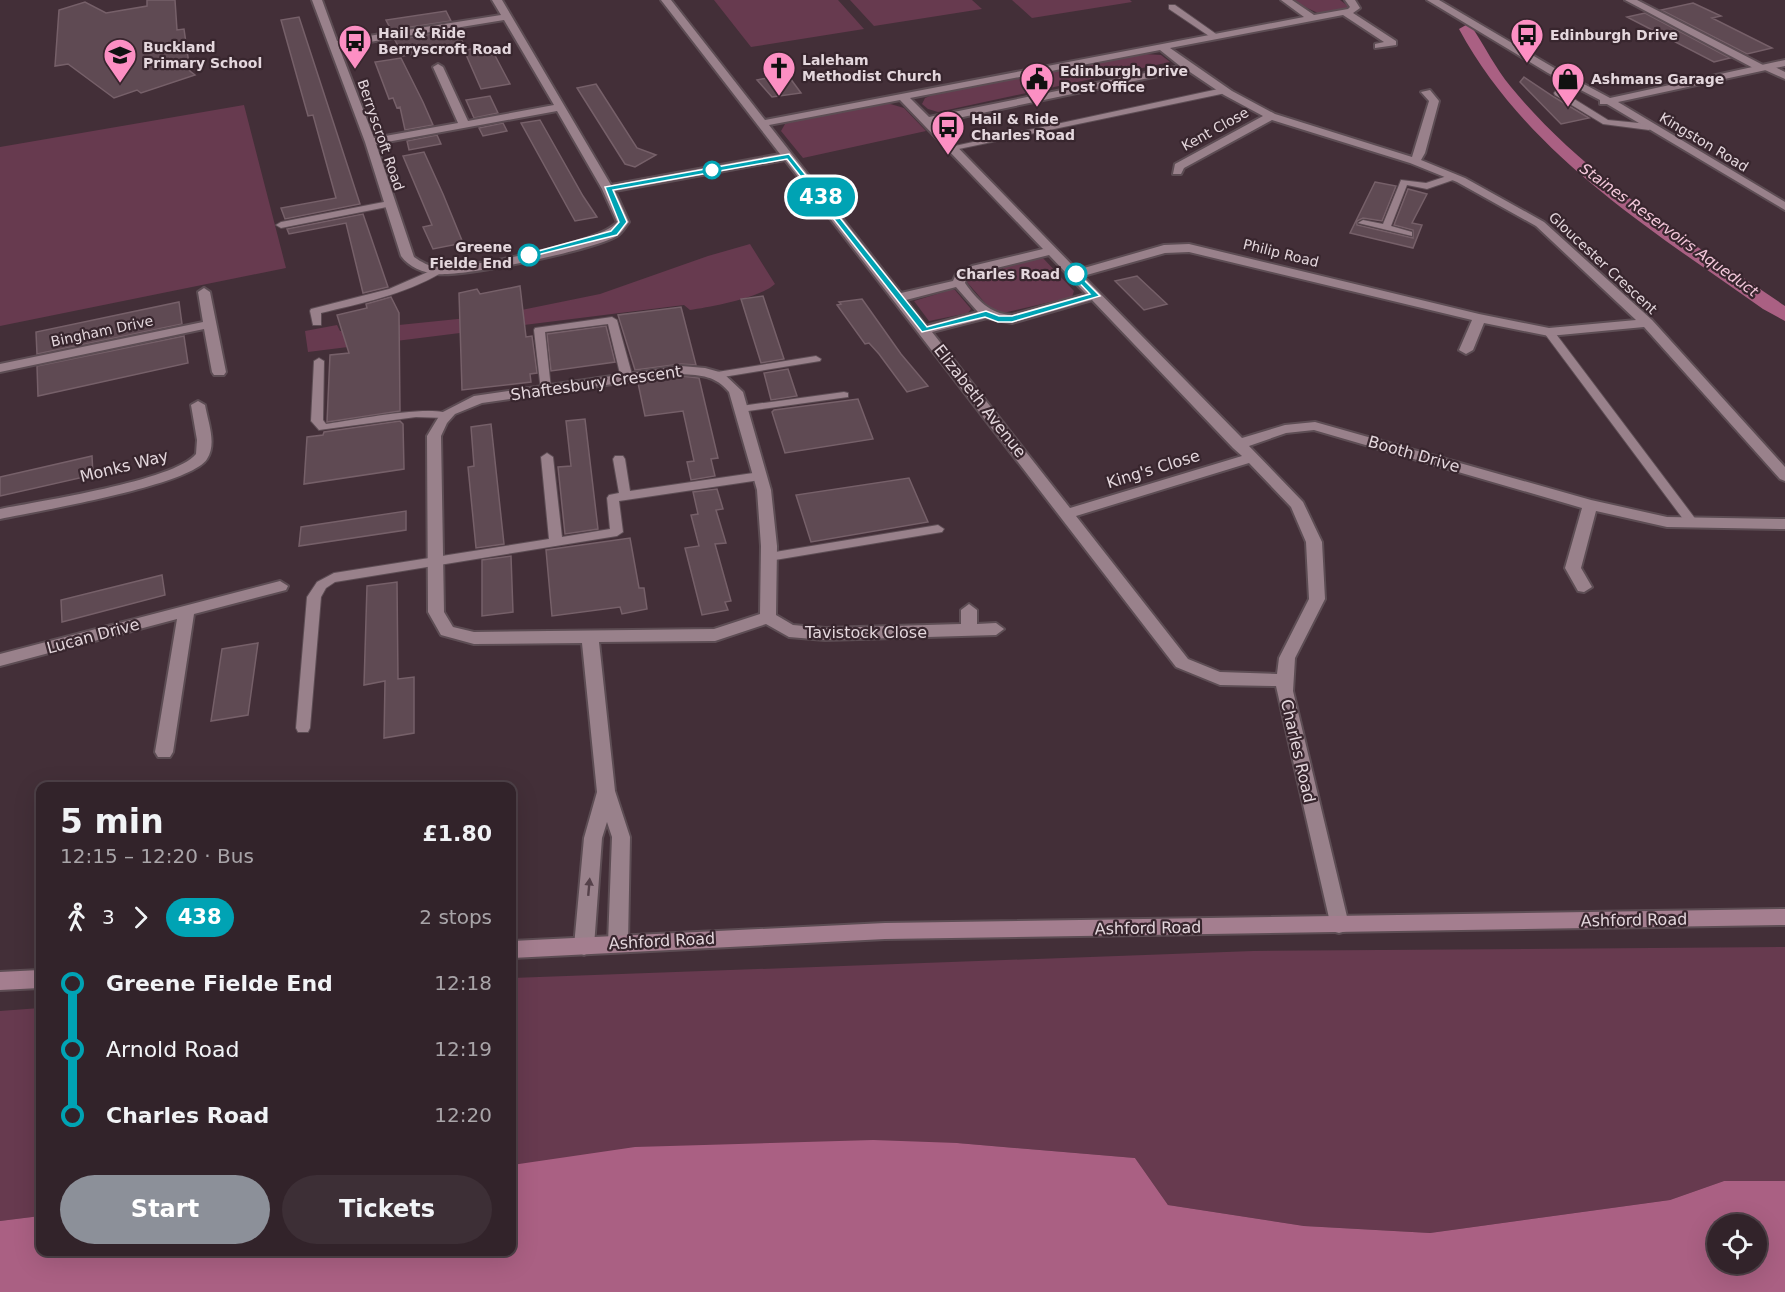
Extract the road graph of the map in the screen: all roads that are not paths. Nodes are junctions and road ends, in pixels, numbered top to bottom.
1 (317, 0) edge
2 (497, 0) edge
3 (666, 0) edge
4 (1286, 0) edge
5 (1350, 0) edge
6 (1432, 0) edge
7 (1647, 0) edge
8 (1632, 1) edge
9 (1173, 7) dead end
10 (1344, 12) junction
11 (507, 17) junction
12 (1312, 18) junction
13 (1215, 36) junction
14 (333, 45) junction
15 (1162, 46) junction
16 (1378, 46) dead end
17 (1785, 63) edge
18 (438, 67) dead end
19 (1188, 67) junction
20 (1764, 68) junction
21 (1785, 76) edge
22 (1570, 82) junction
23 (1223, 91) junction
24 (1426, 92) dead end
25 (902, 96) junction
26 (1608, 103) junction
27 (561, 107) junction
28 (1271, 116) junction
29 (927, 121) junction
30 (764, 123) junction
31 (464, 124) junction
32 (1649, 127) junction
33 (370, 142) junction
34 (954, 147) junction
35 (789, 156) junction
36 (1414, 161) junction
37 (1178, 172) dead end
38 (1453, 177) junction
39 (608, 189) junction
40 (389, 204) junction
41 (1785, 207) edge
42 (1363, 223) dead end
43 (280, 225) dead end
44 (1386, 228) junction
45 (1409, 234) dead end
46 (1050, 251) junction
47 (433, 270) junction
48 (1076, 274) junction
49 (958, 283) junction
50 (204, 292) dead end
51 (1096, 296) junction
52 (898, 297) junction
53 (986, 314) junction
54 (1479, 318) junction
55 (317, 323) dead end
56 (1647, 323) junction
57 (210, 324) junction
58 (925, 330) junction
59 (1548, 332) junction
60 (1466, 350) dead end
61 (816, 359) dead end
62 (319, 361) dead end
63 (0, 368) edge
64 (219, 372) dead end
65 (717, 375) junction
66 (627, 378) junction
67 (545, 389) junction
68 (844, 395) dead end
69 (198, 405) dead end
70 (741, 410) junction
71 (445, 415) junction
72 (1238, 445) junction
73 (547, 457) dead end
74 (1250, 458) junction
75 (619, 459) dead end
76 (760, 476) junction
77 (1785, 476) edge
78 (625, 496) junction
79 (1590, 505) junction
80 (0, 514) edge
81 (1067, 514) junction
82 (1693, 524) junction
83 (1785, 524) edge
84 (939, 529) dead end
85 (556, 542) junction
86 (769, 557) junction
87 (435, 560) junction
88 (280, 586) dead end
89 (1584, 587) dead end
90 (969, 610) dead end
91 (186, 611) junction
92 (768, 617) junction
93 (996, 629) dead end
94 (969, 630) junction
95 (590, 638) junction
96 (0, 660) edge
97 (1285, 680) junction
98 (303, 728) dead end
99 (164, 752) dead end
100 (606, 791) junction
101 (1785, 917) edge
102 (1339, 925) junction
103 (618, 943) junction
104 (584, 946) junction
105 (516, 950) edge
106 (36, 979) edge
107 (0, 981) edge

1 - 14 street, Berryscroft Road
2 - 11 street
3 - 30 street, Elizabeth Avenue
4 - 12 street
5 - 10 street
6 - 22 street, Kingston Road
7 - 8 street
8 - 20 street
9 - 13 lane
10 - 12 street
10 - 16 street
11 - 14 street
11 - 27 street
12 - 13 street
13 - 15 street
14 - 33 street, Berryscroft Road
15 - 19 street, Gloucester Crescent
15 - 25 street
17 - 20 street
18 - 31 street
19 - 23 street, Gloucester Crescent
19 - 29 street
20 - 21 street
20 - 26 street
22 - 26 street, Kingston Road
22 - 32 lane
23 - 28 street, Gloucester Crescent
23 - 34 lane
24 - 36 street
25 - 29 street, Charles Road
25 - 30 street
26 - 32 street, Kingston Road
27 - 31 street
27 - 39 street
28 - 36 street, Gloucester Crescent
28 - 37 street, Kent Close
29 - 34 street, Charles Road
30 - 35 street, Elizabeth Avenue
31 - 33 street
32 - 41 street, Kingston Road
33 - 40 street, Berryscroft Road
34 - 46 street, Charles Road
35 - 39 street
35 - 52 street, Elizabeth Avenue
36 - 38 street, Gloucester Crescent
38 - 44 lane
38 - 56 street, Gloucester Crescent
39 - 47 street
40 - 43 lane
40 - 47 street, Berryscroft Road
42 - 44 lane
44 - 45 lane
46 - 48 street, Charles Road
46 - 49 street
47 - 55 lane
48 - 51 street, Charles Road
48 - 54 street, Philip Road
49 - 52 street
49 - 53 street
50 - 57 street
51 - 53 street
51 - 72 street, Charles Road
52 - 58 street, Elizabeth Avenue
53 - 58 street
54 - 59 street, Philip Road
54 - 60 street
56 - 59 street, Philip Road
56 - 77 street, Gloucester Crescent
57 - 63 street, Bingham Drive
57 - 64 street
58 - 81 street, Elizabeth Avenue
59 - 82 lane
61 - 65 lane
62 - 71 lane
65 - 66 street, Shaftesbury Crescent
65 - 70 street
66 - 67 street, Shaftesbury Crescent
66 - 67 lane
67 - 71 street, Shaftesbury Crescent
68 - 70 lane
69 - 80 street, Monks Way
70 - 76 street
71 - 87 street
72 - 74 street, Charles Road
72 - 79 street, Booth Drive
73 - 85 lane
74 - 81 street, King's Close
74 - 97 street, Charles Road
75 - 78 lane
76 - 78 lane
76 - 86 street
78 - 85 lane
79 - 82 street, Booth Drive
79 - 89 street
81 - 97 street, Elizabeth Avenue
82 - 83 street, Booth Drive
84 - 86 lane
85 - 87 lane
86 - 92 street
87 - 95 street
87 - 98 lane
88 - 91 street, Lucan Drive
90 - 94 street
91 - 96 street, Lucan Drive
91 - 99 street
92 - 94 street, Tavistock Close
92 - 95 street
93 - 94 street, Tavistock Close
95 - 100 street
97 - 102 street, Charles Road
100 - 103 street
104 -> 100 street
101 - 102 main road, Ashford Road
102 - 103 main road, Ashford Road
103 - 104 main road, Ashford Road
104 - 105 main road, Ashford Road
106 - 107 main road

